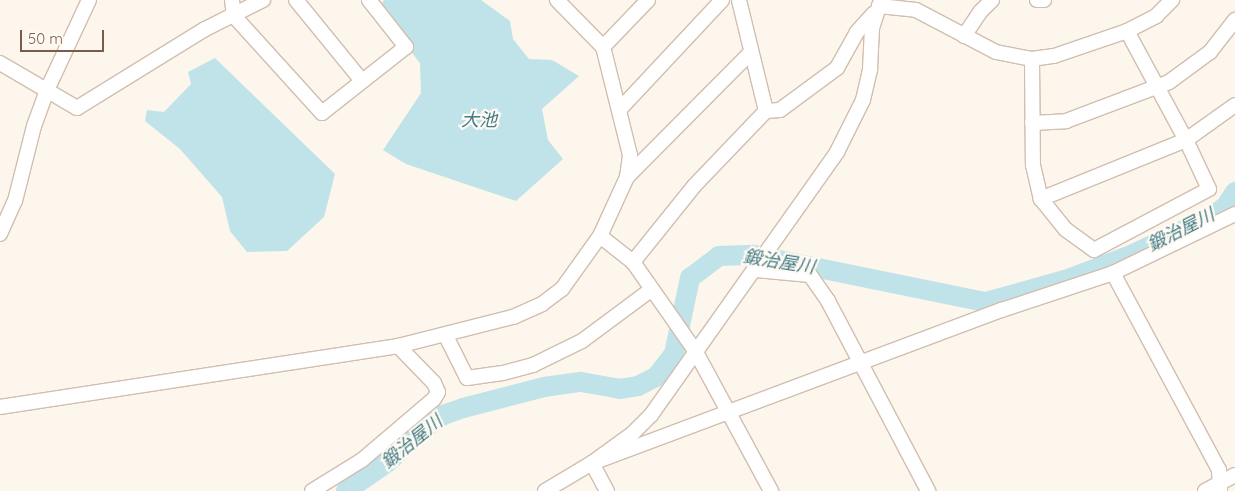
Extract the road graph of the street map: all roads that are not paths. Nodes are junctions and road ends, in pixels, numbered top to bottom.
1 (89, 0) edge
2 (232, 0) edge
3 (263, 0) edge
4 (296, 0) edge
5 (369, 0) edge
6 (648, 0) edge
7 (722, 0) edge
8 (739, 0) edge
9 (992, 0) edge
10 (1037, 0) edge
11 (1044, 0) edge
12 (1172, 0) edge
13 (565, 3) edge
14 (880, 3) edge
15 (234, 16) junction
16 (1235, 20) edge
17 (1127, 31) junction
18 (964, 36) junction
19 (603, 47) junction
20 (750, 52) junction
21 (1032, 58) junction
22 (0, 63) edge
23 (362, 82) junction
24 (1157, 86) junction
25 (47, 90) junction
26 (1235, 105) edge
27 (621, 108) junction
28 (766, 111) junction
29 (1032, 123) junction
30 (1186, 140) junction
31 (626, 177) junction
32 (1042, 199) junction
33 (1235, 214) edge
34 (0, 234) edge
35 (600, 236) junction
36 (633, 262) junction
37 (756, 270) junction
38 (1113, 273) junction
39 (652, 289) junction
40 (446, 336) junction
41 (398, 346) junction
42 (697, 354) junction
43 (860, 365) junction
44 (0, 407) edge
45 (729, 413) junction
46 (592, 462) junction
47 (1235, 475) edge
48 (1221, 487) edge
49 (312, 491) edge
50 (544, 491) edge
51 (607, 491) edge
52 (771, 491) edge
53 (928, 491) edge
54 (1205, 491) edge

1 - 25 street
2 - 15 street
3 - 15 street
4 - 23 street
5 - 23 street
6 - 19 street
7 - 27 street
8 - 20 street
9 - 18 street
10 - 11 street
12 - 17 street
13 - 19 street
14 - 18 street
14 - 28 street
14 - 37 street
15 - 23 street
15 - 25 street
16 - 24 street
17 - 21 street
17 - 24 street
18 - 21 street
19 - 27 street
20 - 28 street
20 - 31 street
21 - 29 street
22 - 25 street
24 - 29 street
24 - 30 street
25 - 34 street
26 - 30 street
27 - 31 street
28 - 36 street
29 - 32 street
30 - 32 street
30 - 32 street
31 - 35 street
33 - 38 street
35 - 36 street
35 - 40 street
36 - 39 street
37 - 42 street
37 - 43 street
38 - 43 street
38 - 48 street
39 - 40 street
39 - 42 street
40 - 41 street
41 - 44 street
41 - 49 street
42 - 45 street
42 - 46 street
43 - 45 street
43 - 53 street
45 - 46 street
45 - 52 street
46 - 50 street
46 - 51 street
47 - 48 street
48 - 54 street

